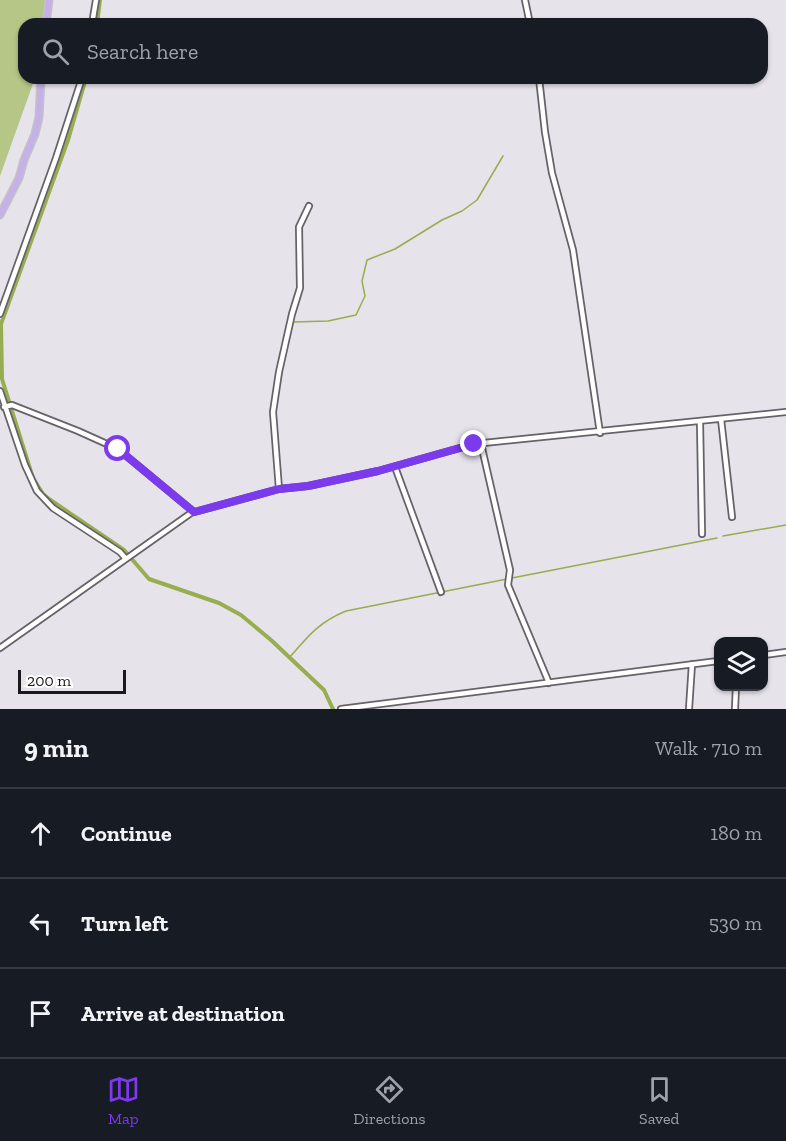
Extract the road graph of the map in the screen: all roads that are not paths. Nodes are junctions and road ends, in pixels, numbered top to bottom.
1 (49, 0) edge
2 (96, 0) edge
3 (525, 0) edge
4 (47, 18) edge
5 (93, 18) edge
6 (529, 18) edge
7 (41, 84) edge
8 (80, 84) edge
9 (540, 84) edge
10 (309, 206) dead end
11 (0, 215) edge
12 (0, 314) edge
13 (0, 391) edge
14 (0, 397) edge
15 (8, 406) junction
16 (786, 412) edge
17 (721, 419) junction
18 (700, 422) junction
19 (600, 433) junction
20 (481, 444) junction
21 (395, 467) junction
22 (279, 489) junction
23 (194, 512) junction
24 (732, 517) dead end
25 (702, 534) dead end
26 (128, 558) junction
27 (441, 592) dead end
28 (0, 648) edge
29 (786, 651) edge
30 (768, 654) edge
31 (714, 661) edge
32 (692, 664) junction
33 (549, 683) junction
34 (736, 691) edge
35 (411, 700) junction
36 (341, 709) edge
37 (411, 709) edge
38 (689, 709) edge
39 (735, 709) edge

1 - 4 main road
2 - 5 street
3 - 6 street
7 - 11 main road
8 - 12 street
9 - 19 street
10 - 22 street
13 - 14 street
14 - 15 street
15 - 23 street
15 - 26 street
16 - 17 street
17 - 18 street
17 - 24 street
18 - 19 street
18 - 25 street
19 - 20 street
20 - 21 street
20 - 33 street
21 - 22 street
21 - 27 street
22 - 23 street
23 - 26 street
26 - 28 street
29 - 30 street
31 - 32 street
32 - 33 street
32 - 38 street
33 - 35 street
34 - 39 street
35 - 36 street
35 - 37 street

